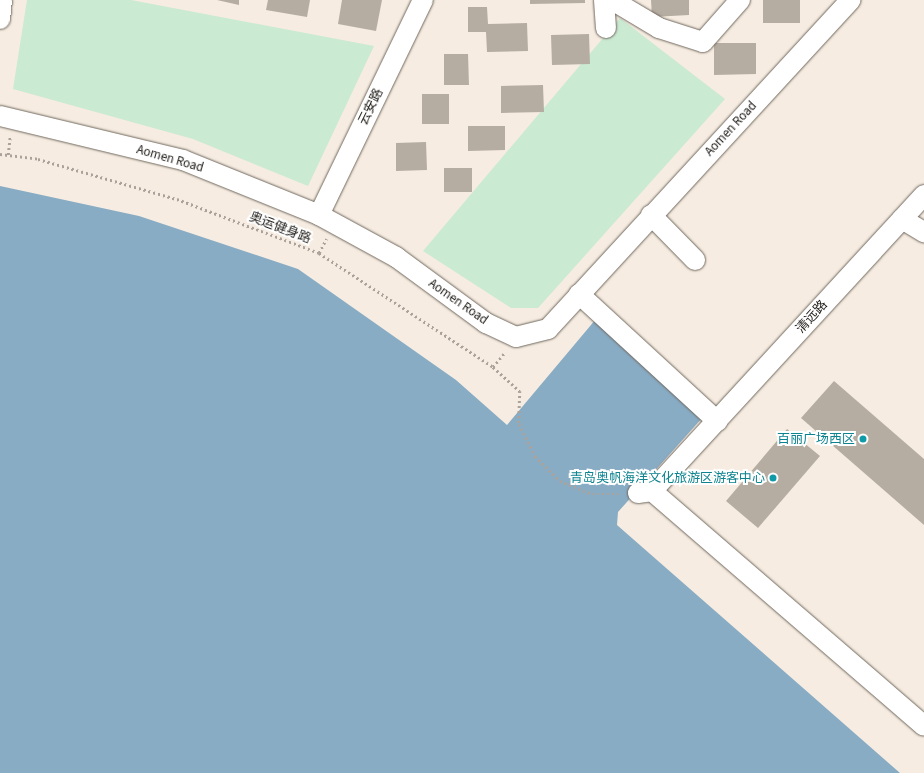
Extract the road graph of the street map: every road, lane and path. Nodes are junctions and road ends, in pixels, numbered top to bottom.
1 (2, 0) edge
2 (423, 0) edge
3 (604, 0) edge
4 (612, 0) edge
5 (740, 0) edge
6 (851, 0) edge
7 (0, 19) edge
8 (606, 28) dead end
9 (0, 116) edge
10 (0, 154) edge
11 (924, 195) edge
12 (319, 215) junction
13 (651, 215) junction
14 (902, 219) junction
15 (924, 232) edge
16 (695, 260) dead end
17 (579, 294) junction
18 (717, 421) junction
19 (645, 492) junction
20 (924, 726) edge

1 - 7 street
2 - 12 street, 云安路
3 - 8 street
4 - 5 street
6 - 13 street, Aomen Road
9 - 12 street, Aomen Road
10 - 19 path, 奥运健身路
11 - 14 street, 清远路
12 - 17 street, Aomen Road
13 - 16 street
13 - 17 street, Aomen Road
14 - 15 street
14 - 18 street, 清远路
17 - 18 street
18 - 19 street, 清远路
19 - 20 street

